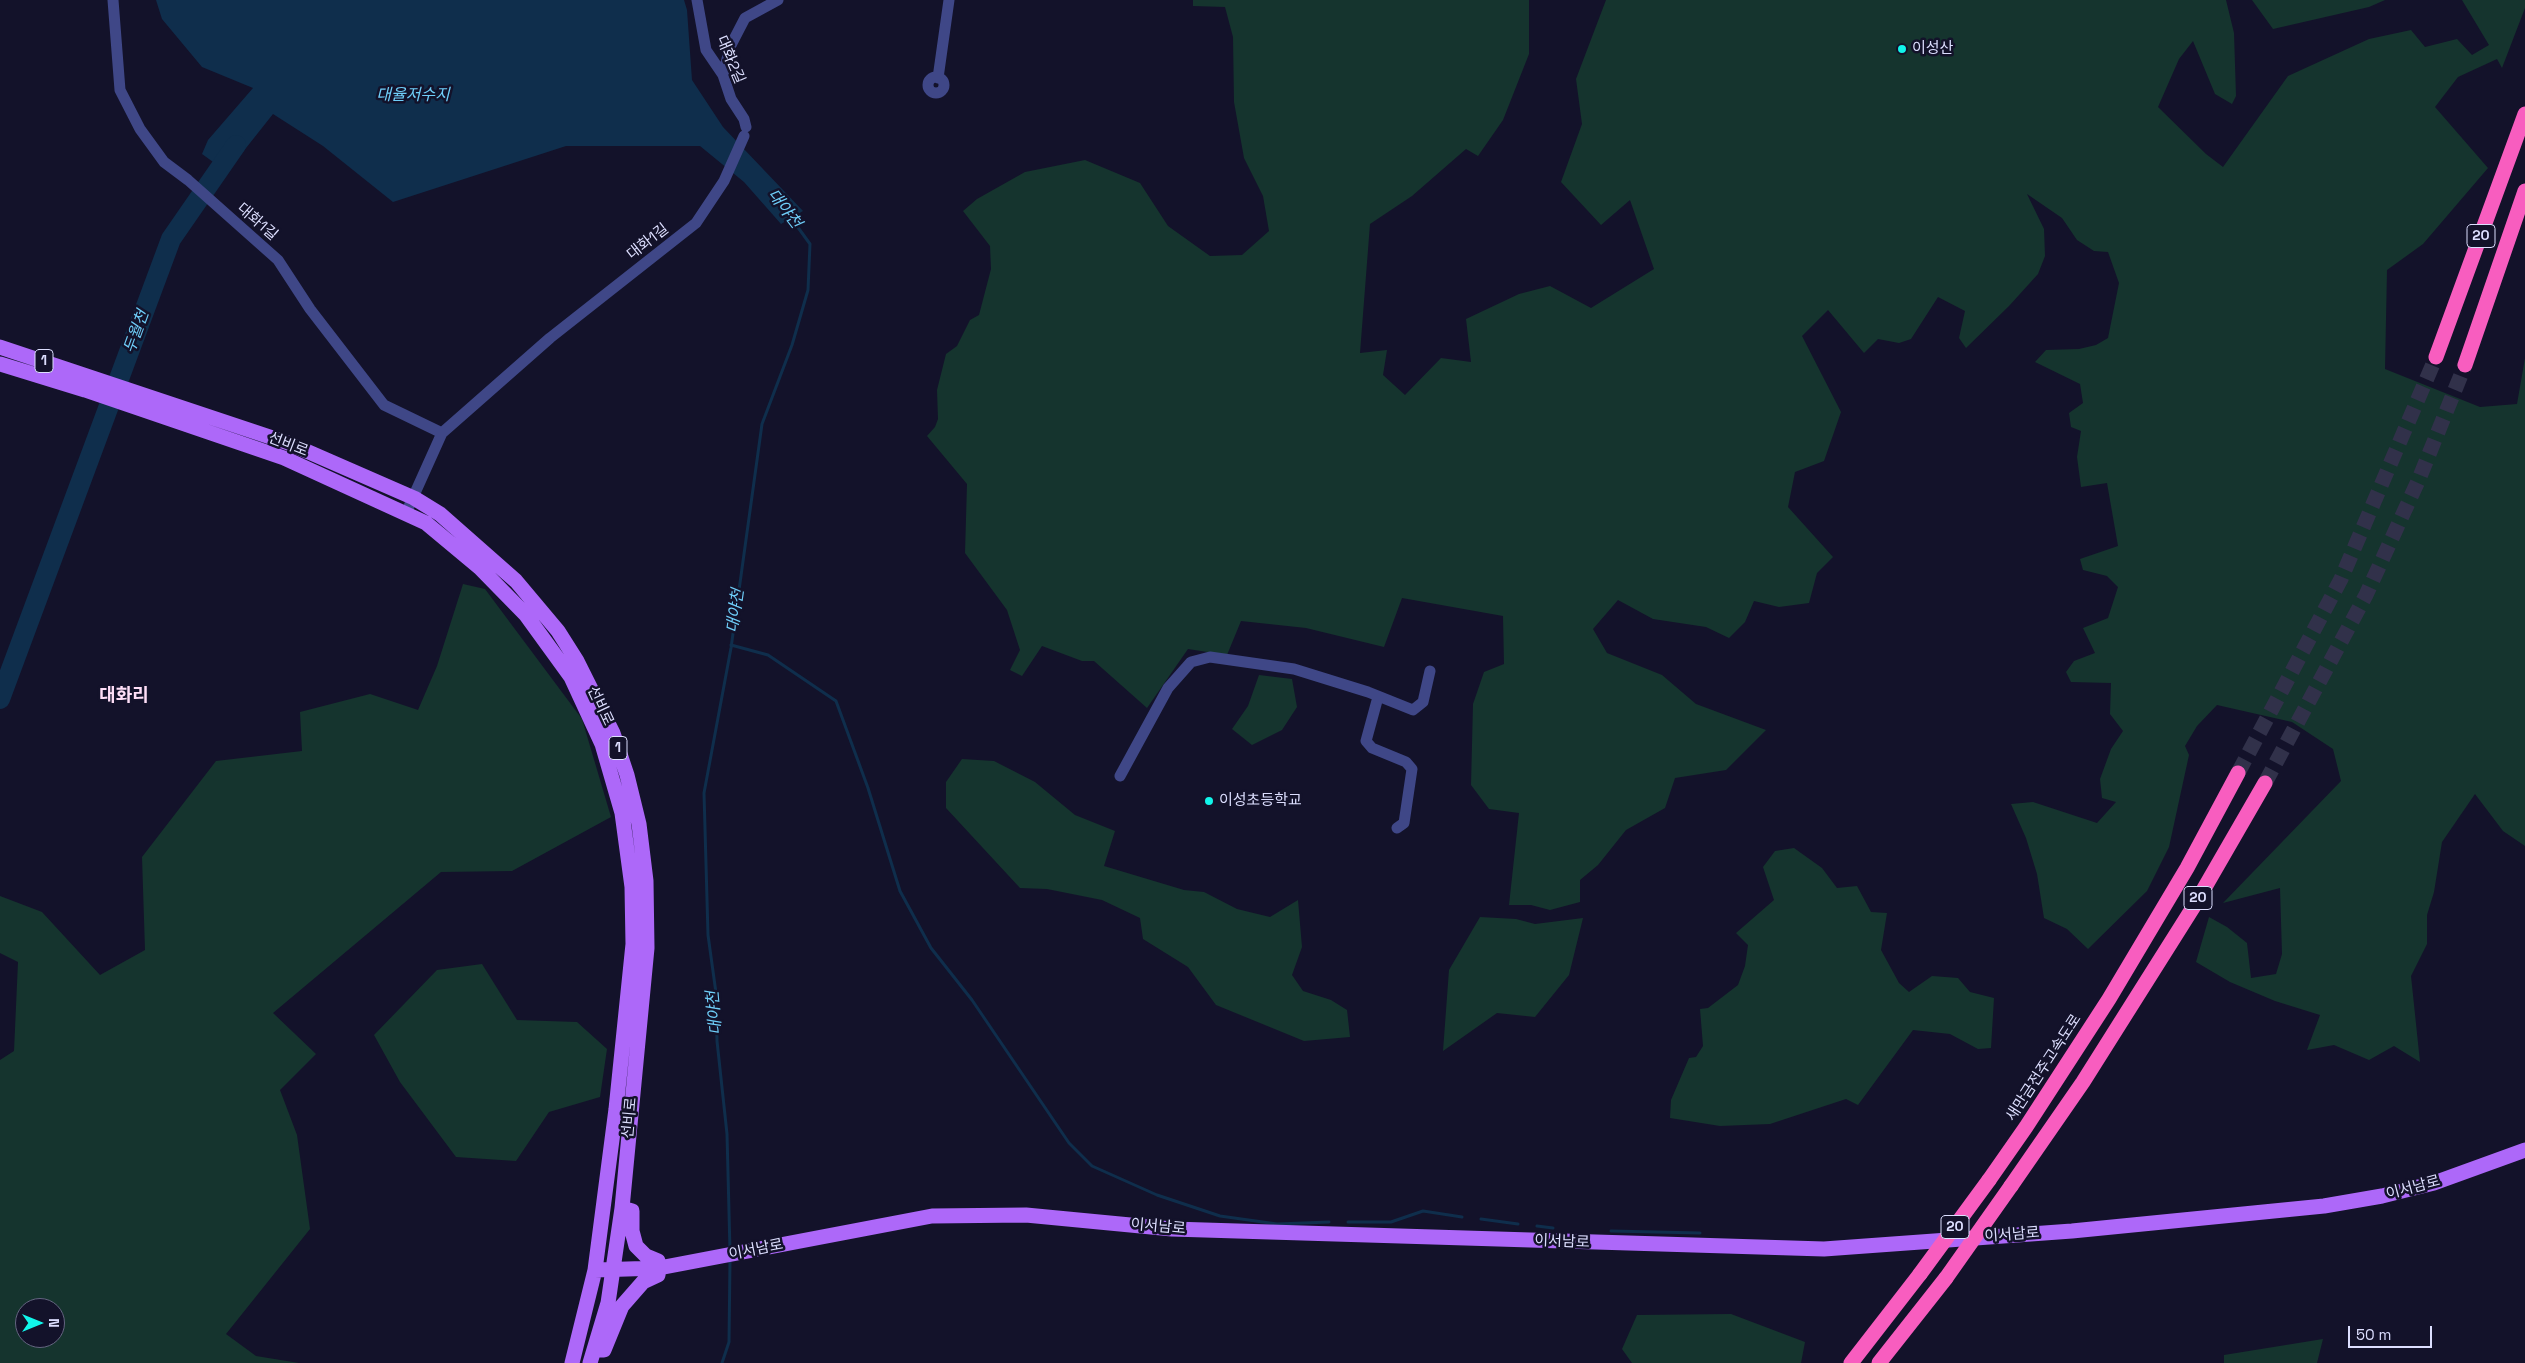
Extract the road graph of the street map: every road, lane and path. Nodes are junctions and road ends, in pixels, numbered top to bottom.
1 (113, 0) edge
2 (697, 0) edge
3 (778, 0) edge
4 (949, 0) edge
5 (723, 75) junction
6 (938, 78) dead end
7 (2525, 114) edge
8 (745, 132) joint
9 (2525, 191) edge
10 (0, 347) edge
11 (2436, 357) tunnel mouth
12 (0, 364) edge
13 (2465, 365) tunnel mouth
14 (87, 383) junction
15 (135, 399) junction
16 (442, 433) junction
17 (414, 498) junction
18 (406, 513) junction
19 (1430, 671) dead end
20 (1378, 697) junction
21 (2238, 773) tunnel mouth
22 (1120, 776) dead end
23 (2265, 783) tunnel mouth
24 (1397, 828) dead end
25 (2525, 1150) edge
26 (622, 1208) junction
27 (659, 1268) junction
28 (595, 1270) junction
29 (615, 1271) junction
30 (592, 1356) edge
31 (572, 1363) edge
32 (1851, 1363) edge
33 (1878, 1363) edge

1 - 16 street, 대화1길
2 - 5 street, 대화2길
3 - 5 street
4 - 6 street
5 - 8 street, 대화2길
7 - 11 highway, 20
8 - 16 street, 대화1길
9 - 13 highway, 20
10 - 14 main road, 1
12 - 14 main road, 1
14 - 15 main road, 1
15 - 17 main road, 선비로 / 1
15 - 18 main road, 선비로 / 1
16 - 17 street, 대화1길
17 - 18 street, 대화1길
17 - 26 main road, 선비로 / 1
18 - 28 main road, 선비로 / 1
19 - 20 street
20 - 22 street
20 - 24 street
21 - 32 highway, 새만금전주고속도로 / 20, bridge
23 - 33 highway, 20, bridge
25 - 27 main road, 이서남로
26 - 27 main road
26 - 29 main road, 선비로 / 1
27 - 29 main road, 이서남로
27 - 30 main road
28 - 29 main road, 이서남로
28 - 31 main road, 선비로 / 1
29 - 30 main road, 선비로 / 1

